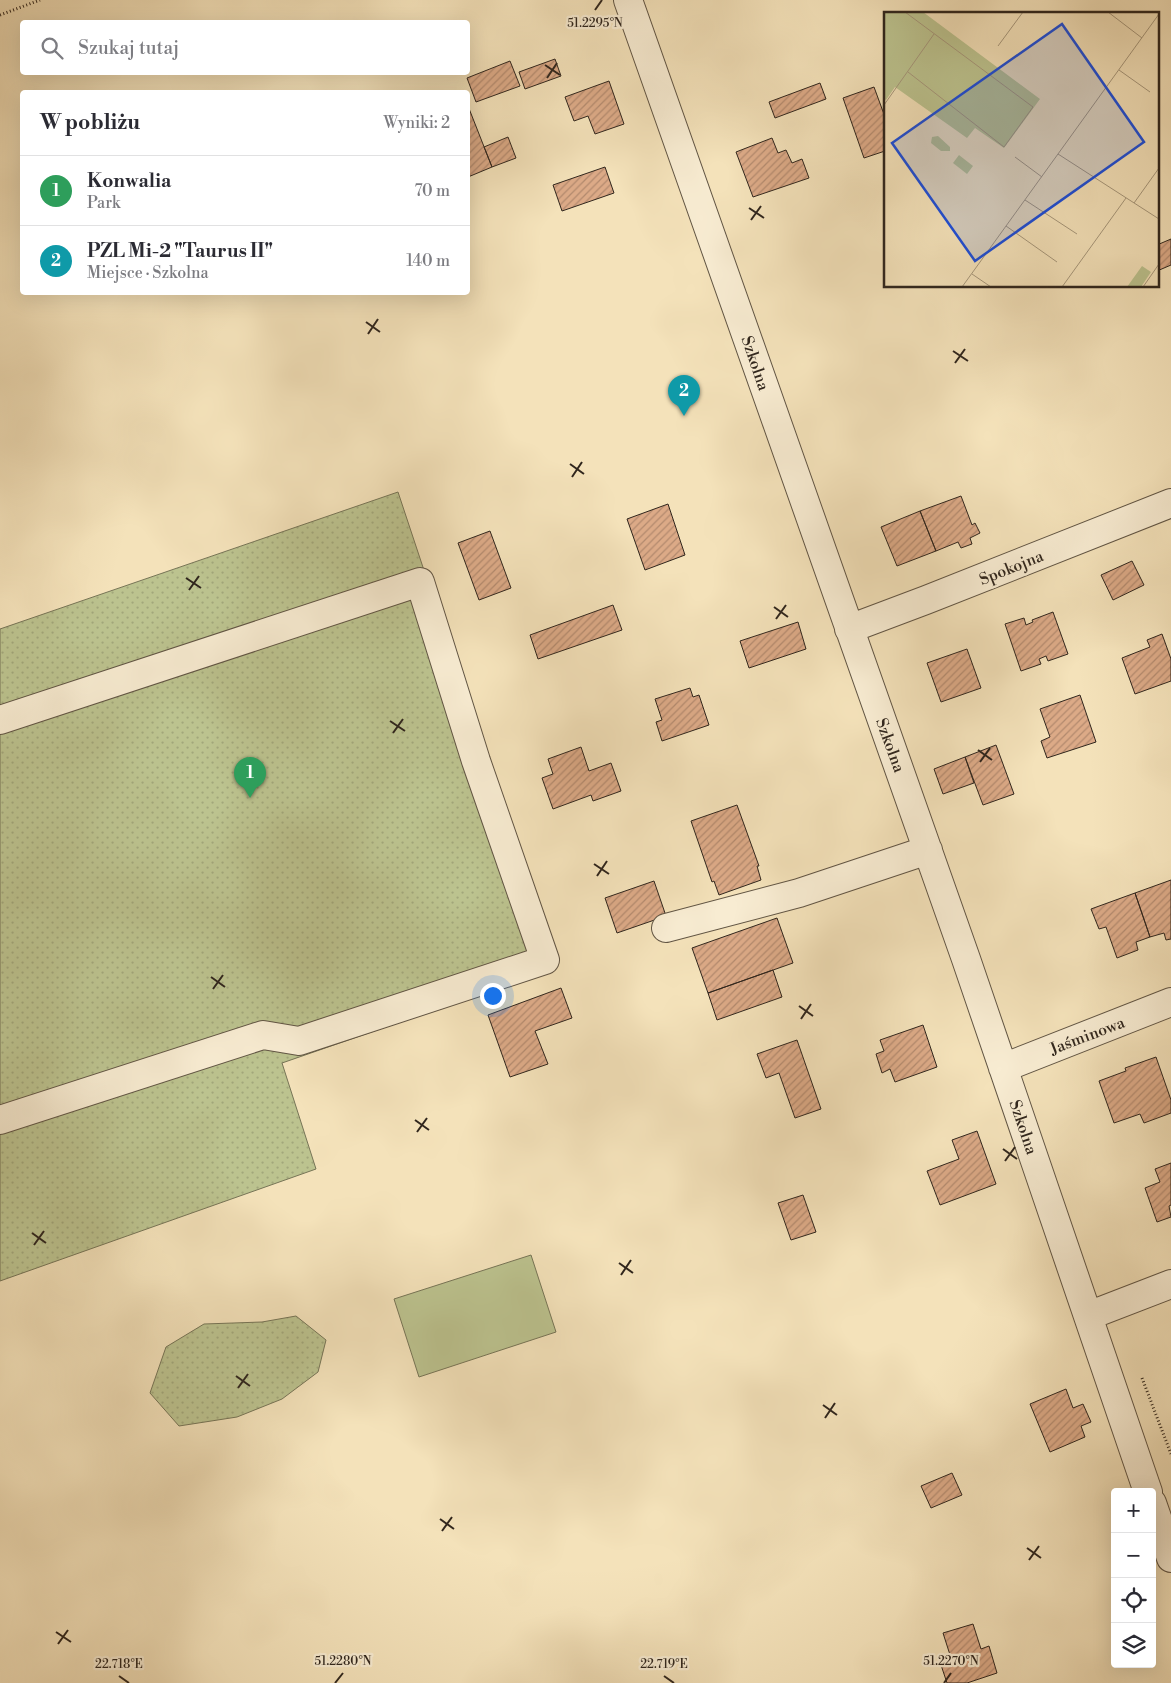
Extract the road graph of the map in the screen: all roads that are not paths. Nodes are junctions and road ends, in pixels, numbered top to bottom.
1 (628, 0) edge
2 (1171, 503) edge
3 (849, 628) junction
4 (0, 720) edge
5 (928, 850) junction
6 (666, 928) dead end
7 (1171, 1002) edge
8 (1003, 1068) junction
9 (0, 1120) edge
10 (1171, 1284) edge
11 (1088, 1316) junction
12 (1147, 1488) edge
13 (1156, 1515) edge
14 (1171, 1558) edge

1 - 3 street, Szkolna
2 - 3 street, Spokojna
3 - 5 street, Szkolna
4 - 9 street
5 - 6 street
5 - 8 street, Szkolna
7 - 8 street, Jaśminowa
8 - 11 street, Szkolna
10 - 11 street
11 - 12 street, Szkolna
13 - 14 street

